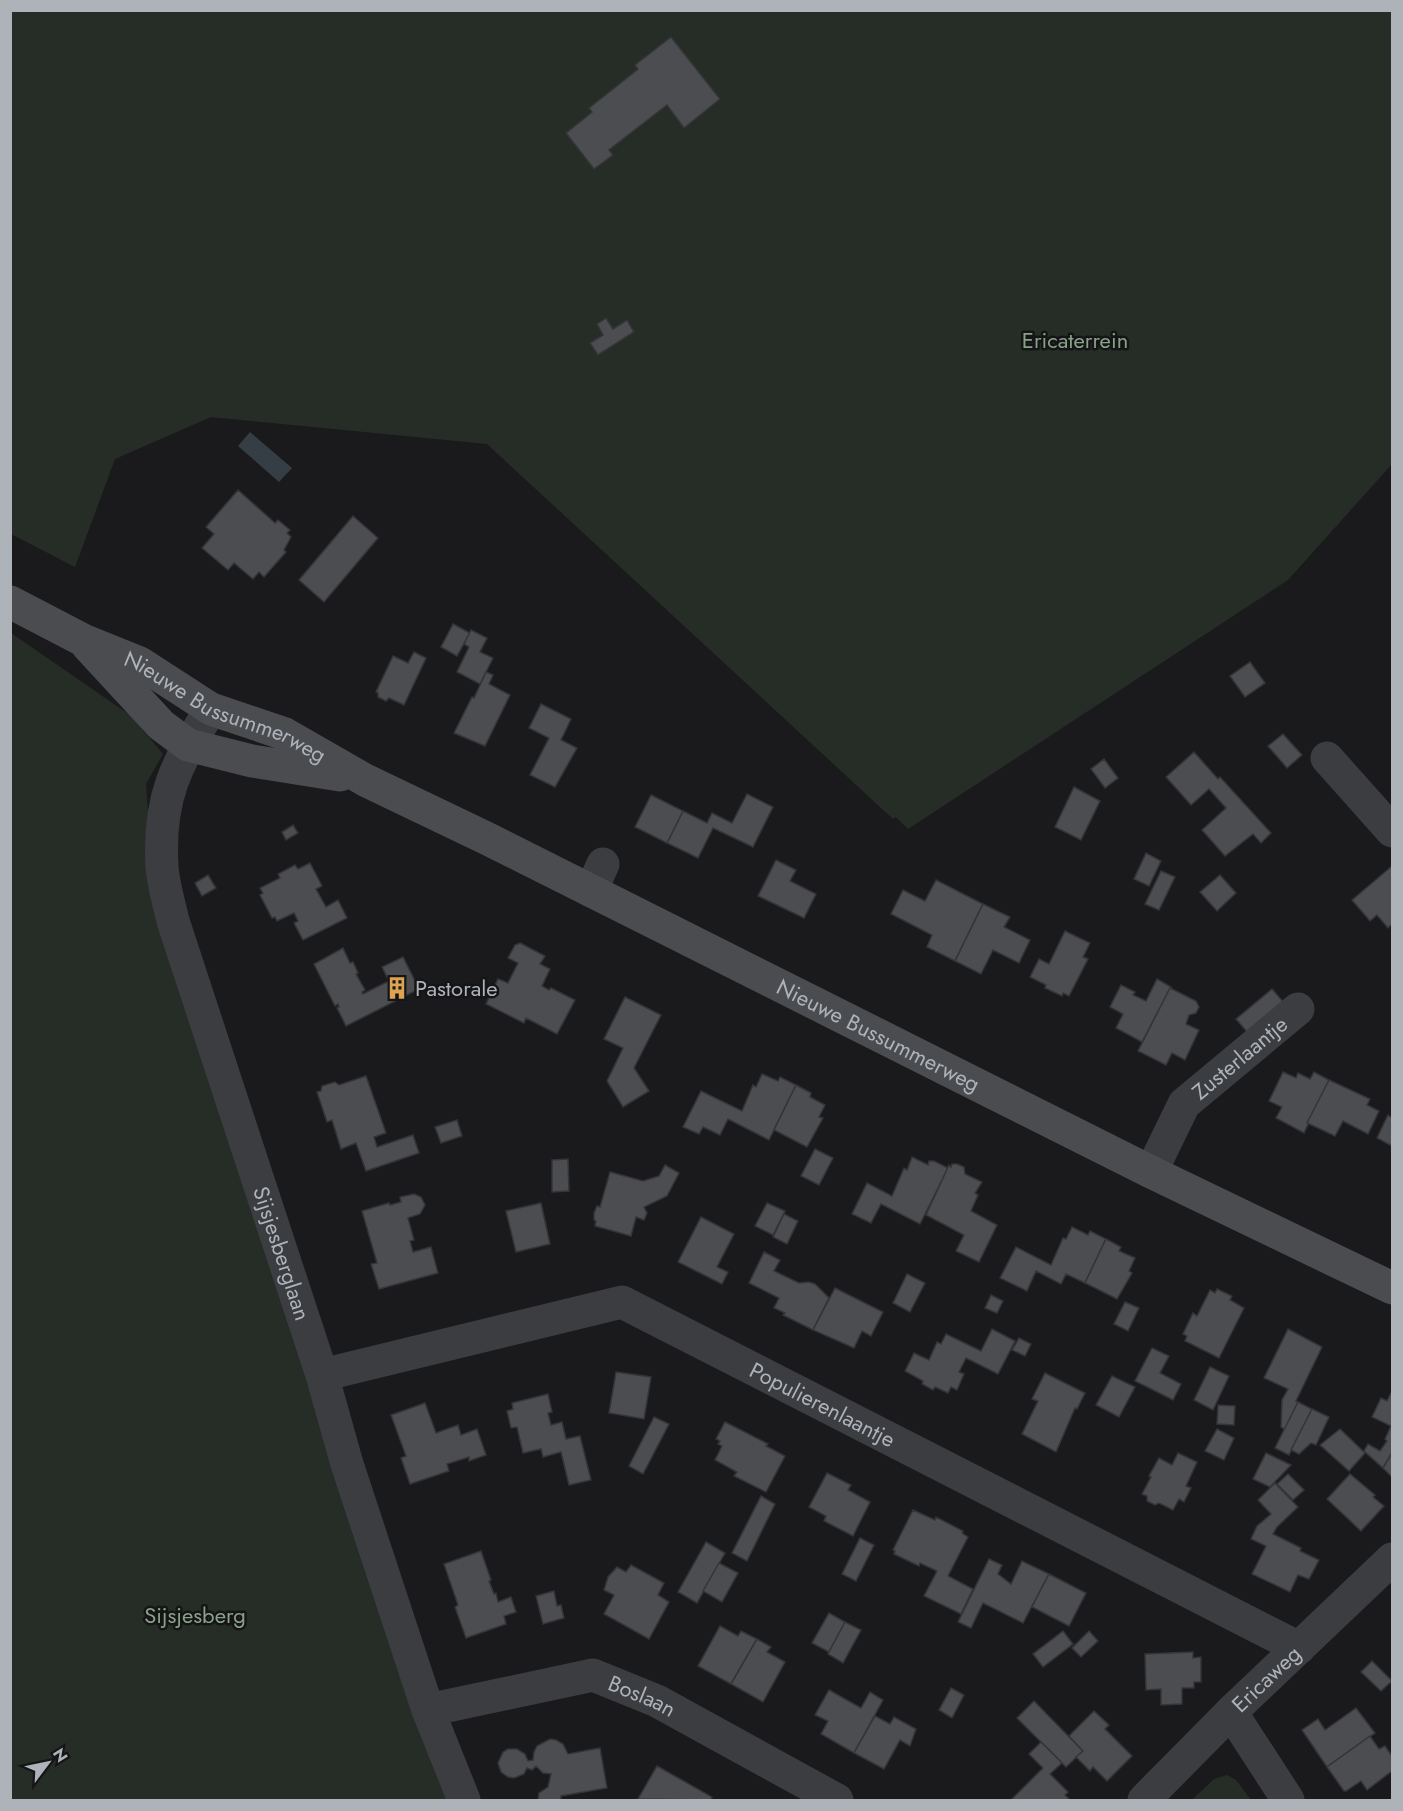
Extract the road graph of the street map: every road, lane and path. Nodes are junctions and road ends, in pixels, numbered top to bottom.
1 (10, 602) edge
2 (83, 640) junction
3 (211, 709) junction
4 (188, 745) junction
5 (1327, 758) dead end
6 (365, 780) junction
7 (1392, 831) edge
8 (1298, 1009) dead end
9 (1151, 1172) junction
10 (1392, 1288) edge
11 (322, 1375) junction
12 (1392, 1559) edge
13 (1299, 1648) junction
14 (428, 1710) junction
15 (1231, 1712) junction
16 (464, 1800) edge
17 (837, 1800) edge
18 (1144, 1800) edge
19 (1288, 1800) edge

1 - 2 main road, Nieuwe Bussummerweg
2 - 3 main road, Nieuwe Bussummerweg
2 - 4 main road, Nieuwe Bussummerweg
3 - 4 street, Sijsjesberglaan
3 - 6 main road, Nieuwe Bussummerweg
4 - 6 main road, Nieuwe Bussummerweg
4 - 11 street, Sijsjesberglaan
5 - 7 street
6 - 9 main road, Nieuwe Bussummerweg
8 - 9 street, Zusterlaantje
9 - 10 main road, Nieuwe Bussummerweg
11 - 13 street, Populierenlaantje
11 - 14 street, Sijsjesberglaan
12 - 13 street, Ericaweg
13 - 15 street, Ericaweg
14 - 16 street, Sijsjesberglaan
14 - 17 street, Boslaan
15 - 18 street, Ericaweg
15 - 19 street

